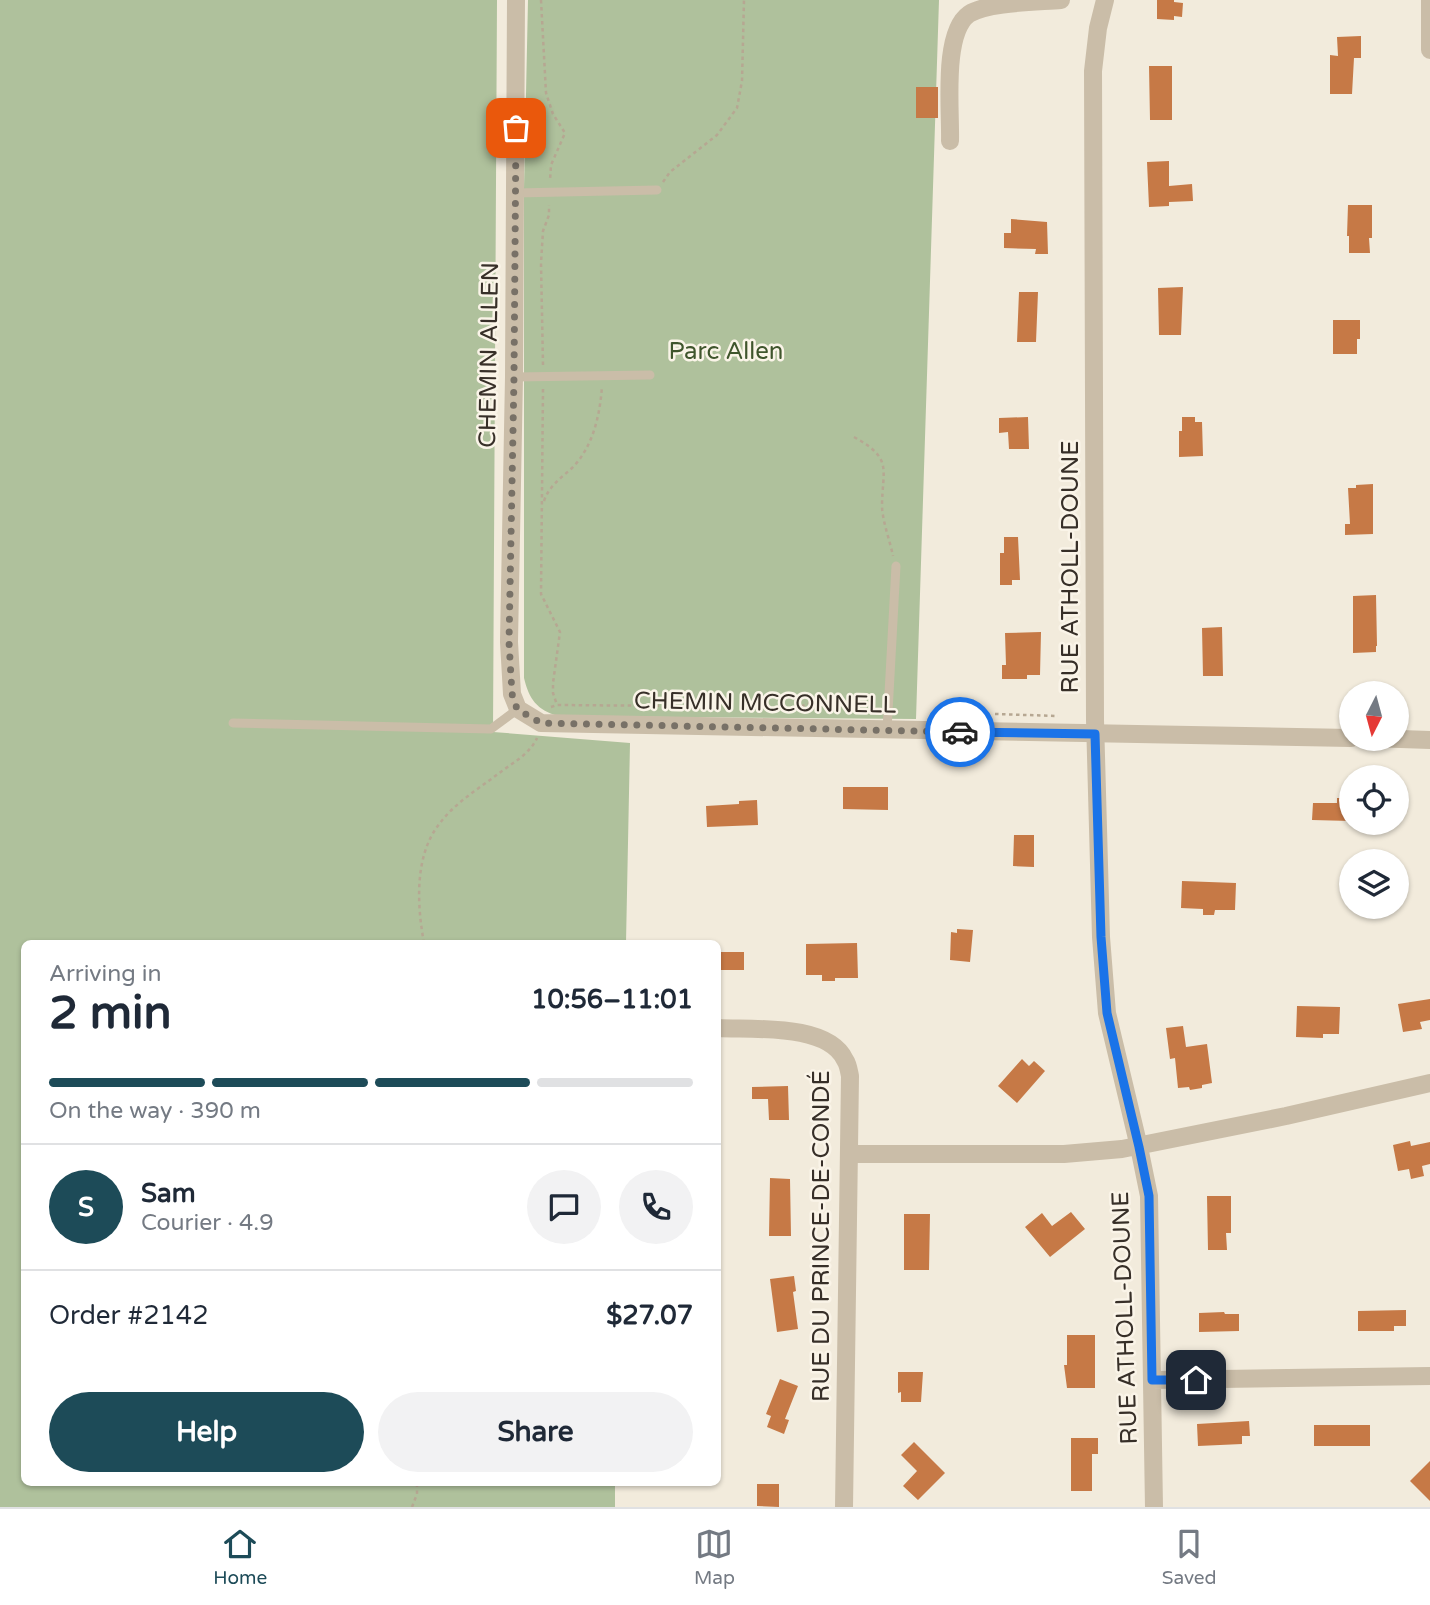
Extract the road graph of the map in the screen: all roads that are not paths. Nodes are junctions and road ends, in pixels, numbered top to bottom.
1 (516, 0) edge
2 (1061, 0) edge
3 (1105, 0) edge
4 (1430, 0) edge
5 (1430, 50) edge
6 (950, 141) dead end
7 (657, 190) road end
8 (515, 193) junction
9 (650, 375) dead end
10 (514, 377) junction
11 (896, 566) road end
12 (517, 709) junction
13 (233, 723) dead end
14 (887, 730) junction
15 (1095, 734) junction
16 (1339, 738) edge
17 (1409, 739) edge
18 (1430, 740) edge
19 (721, 1028) edge
20 (1430, 1083) edge
21 (1139, 1147) junction
22 (850, 1154) junction
23 (1430, 1376) edge
24 (1152, 1380) junction
25 (844, 1507) edge
26 (1154, 1507) edge

1 - 8 street, CHEMIN ALLEN
2 - 6 street
3 - 15 street, RUE ATHOLL-DOUNE
4 - 5 street
7 - 8 lane
8 - 10 street, CHEMIN ALLEN
9 - 10 lane
10 - 12 street, CHEMIN ALLEN
11 - 14 lane
12 - 13 lane
12 - 14 street, CHEMIN MCCONNELL
14 - 15 street, CHEMIN MCCONNELL
15 - 16 street, CHEMIN MCCONNELL
15 - 21 street, RUE ATHOLL-DOUNE
17 - 18 street
19 - 22 street, RUE DU PRINCE-DE-CONDÉ
20 - 21 street
21 - 22 street
21 - 24 street, RUE ATHOLL-DOUNE
22 - 25 street, RUE DU PRINCE-DE-CONDÉ
23 - 24 street
24 - 26 street, RUE ATHOLL-DOUNE

